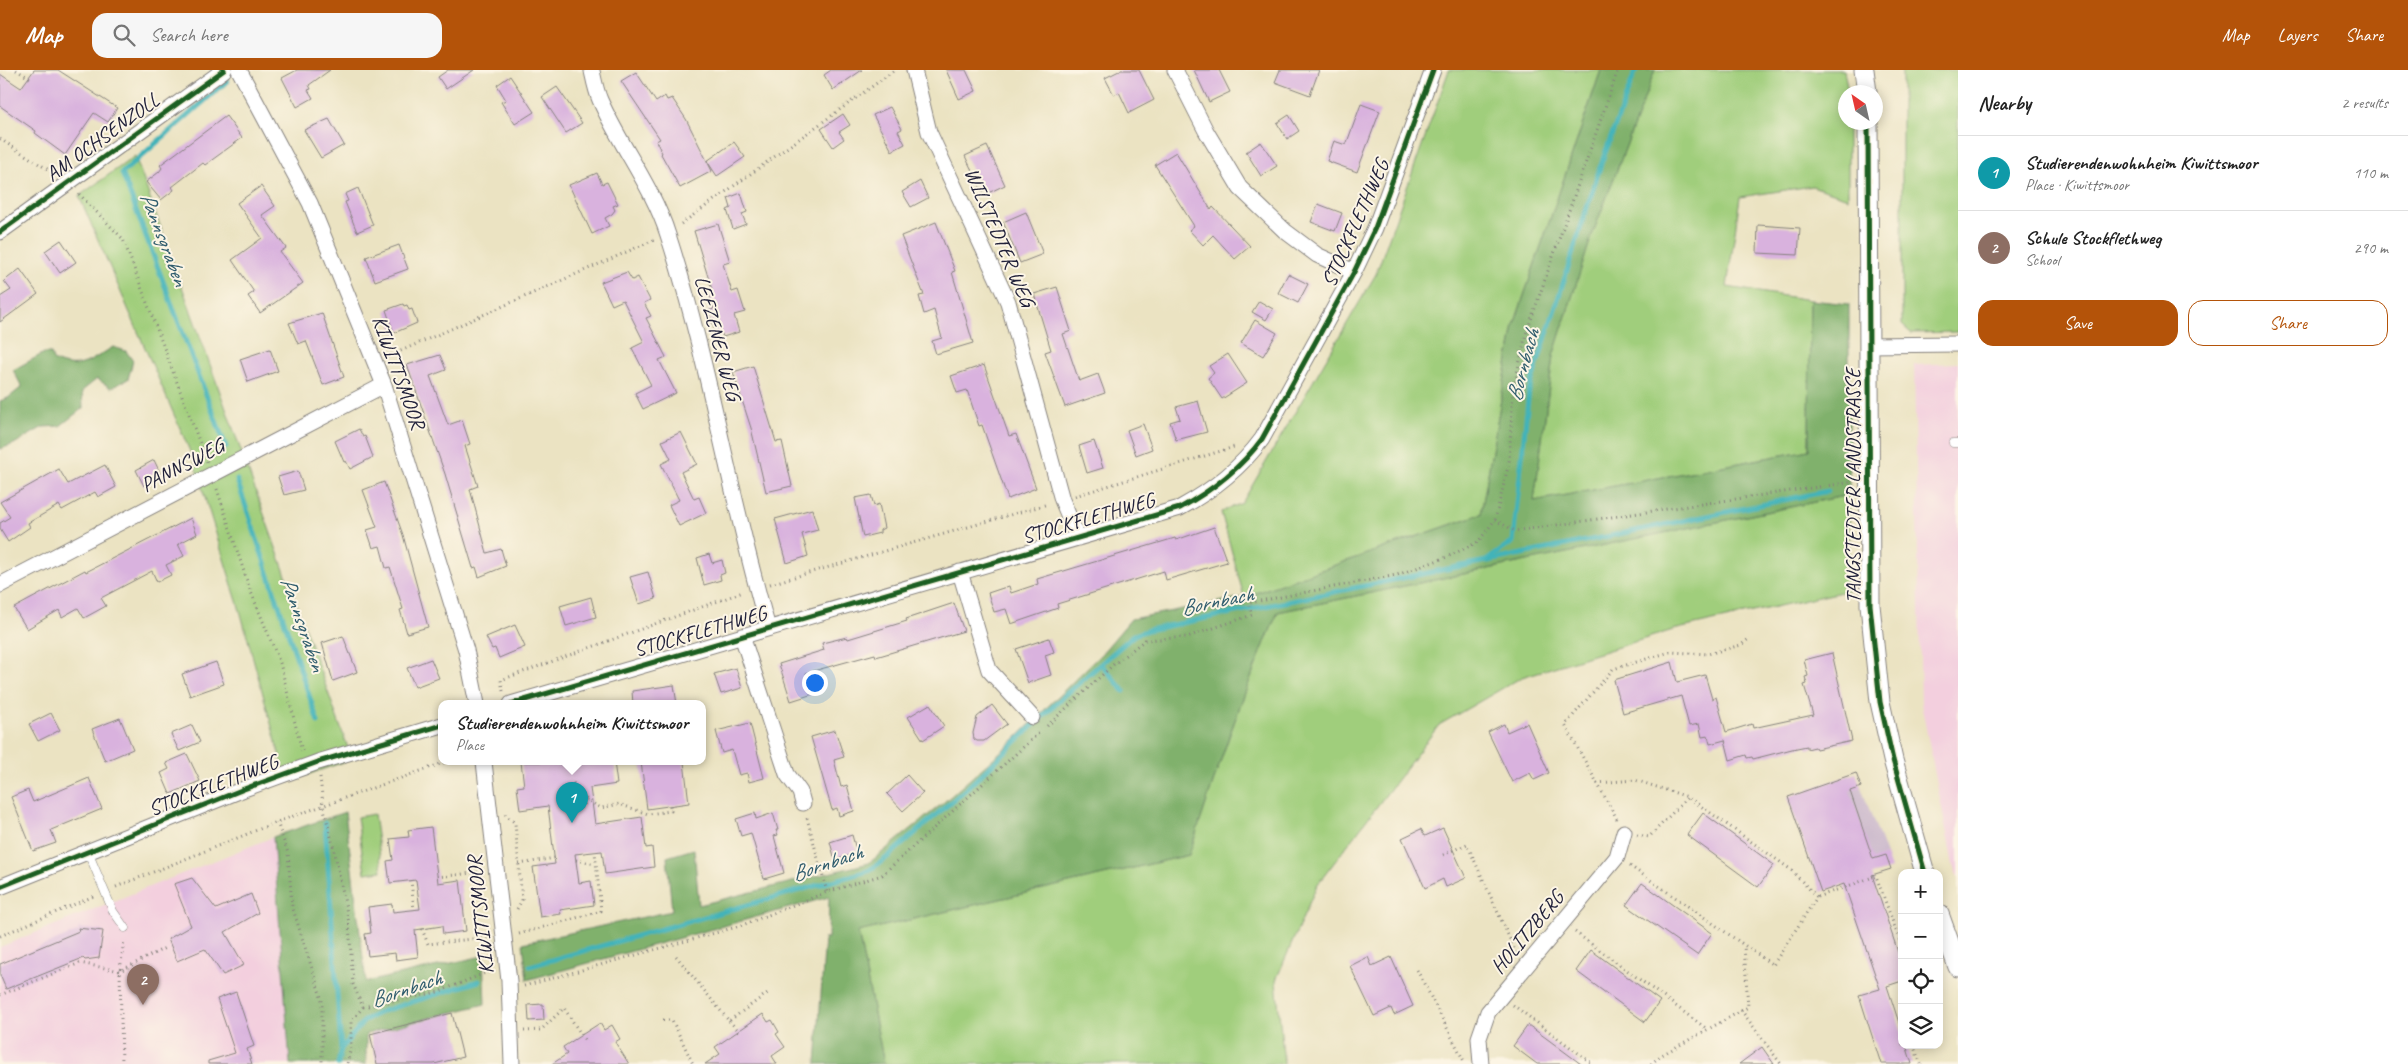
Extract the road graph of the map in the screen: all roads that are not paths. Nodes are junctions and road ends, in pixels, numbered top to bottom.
1 (224, 70) edge
2 (239, 70) edge
3 (914, 70) edge
4 (1175, 70) edge
5 (1433, 70) edge
6 (1864, 70) edge
7 (592, 71) edge
8 (1866, 85) edge
9 (1868, 130) edge
10 (0, 232) edge
11 (1354, 272) junction
12 (1958, 344) edge
13 (1869, 345) junction
14 (384, 385) junction
15 (1078, 538) junction
16 (960, 572) junction
17 (0, 585) edge
18 (768, 628) junction
19 (742, 636) junction
20 (476, 700) edge
21 (507, 700) edge
22 (1032, 717) dead end
23 (438, 726) edge
24 (484, 765) edge
25 (803, 803) road end
26 (1624, 832) road end
27 (88, 852) junction
28 (1924, 869) edge
29 (0, 887) edge
30 (1943, 925) edge
31 (125, 928) road end
32 (1958, 968) edge
33 (512, 1064) edge
34 (1481, 1064) edge

1 - 10 street, AM OCHSENZOLL
2 - 14 street, KIWITTSMOOR
3 - 15 street, WILSTEDTER WEG
4 - 11 street
5 - 11 street, STOCKFLETHWEG
6 - 8 street
7 - 18 street, LEEZENER WEG
9 - 13 street, TANGSTEDTER LANDSTRASSE
11 - 15 street, STOCKFLETHWEG
12 - 13 street
13 - 28 street, TANGSTEDTER LANDSTRASSE
14 - 17 street, PANNSWEG
14 - 20 street, KIWITTSMOOR
15 - 16 street, STOCKFLETHWEG
16 - 18 street, STOCKFLETHWEG
16 - 22 street
18 - 19 street, STOCKFLETHWEG
19 - 21 street, STOCKFLETHWEG
19 - 25 street, STOCKFLETHWEG
23 - 27 street, STOCKFLETHWEG
24 - 33 street, KIWITTSMOOR
26 - 34 street, HOLITZBERG
27 - 29 street, STOCKFLETHWEG
27 - 31 lane
30 - 32 street

